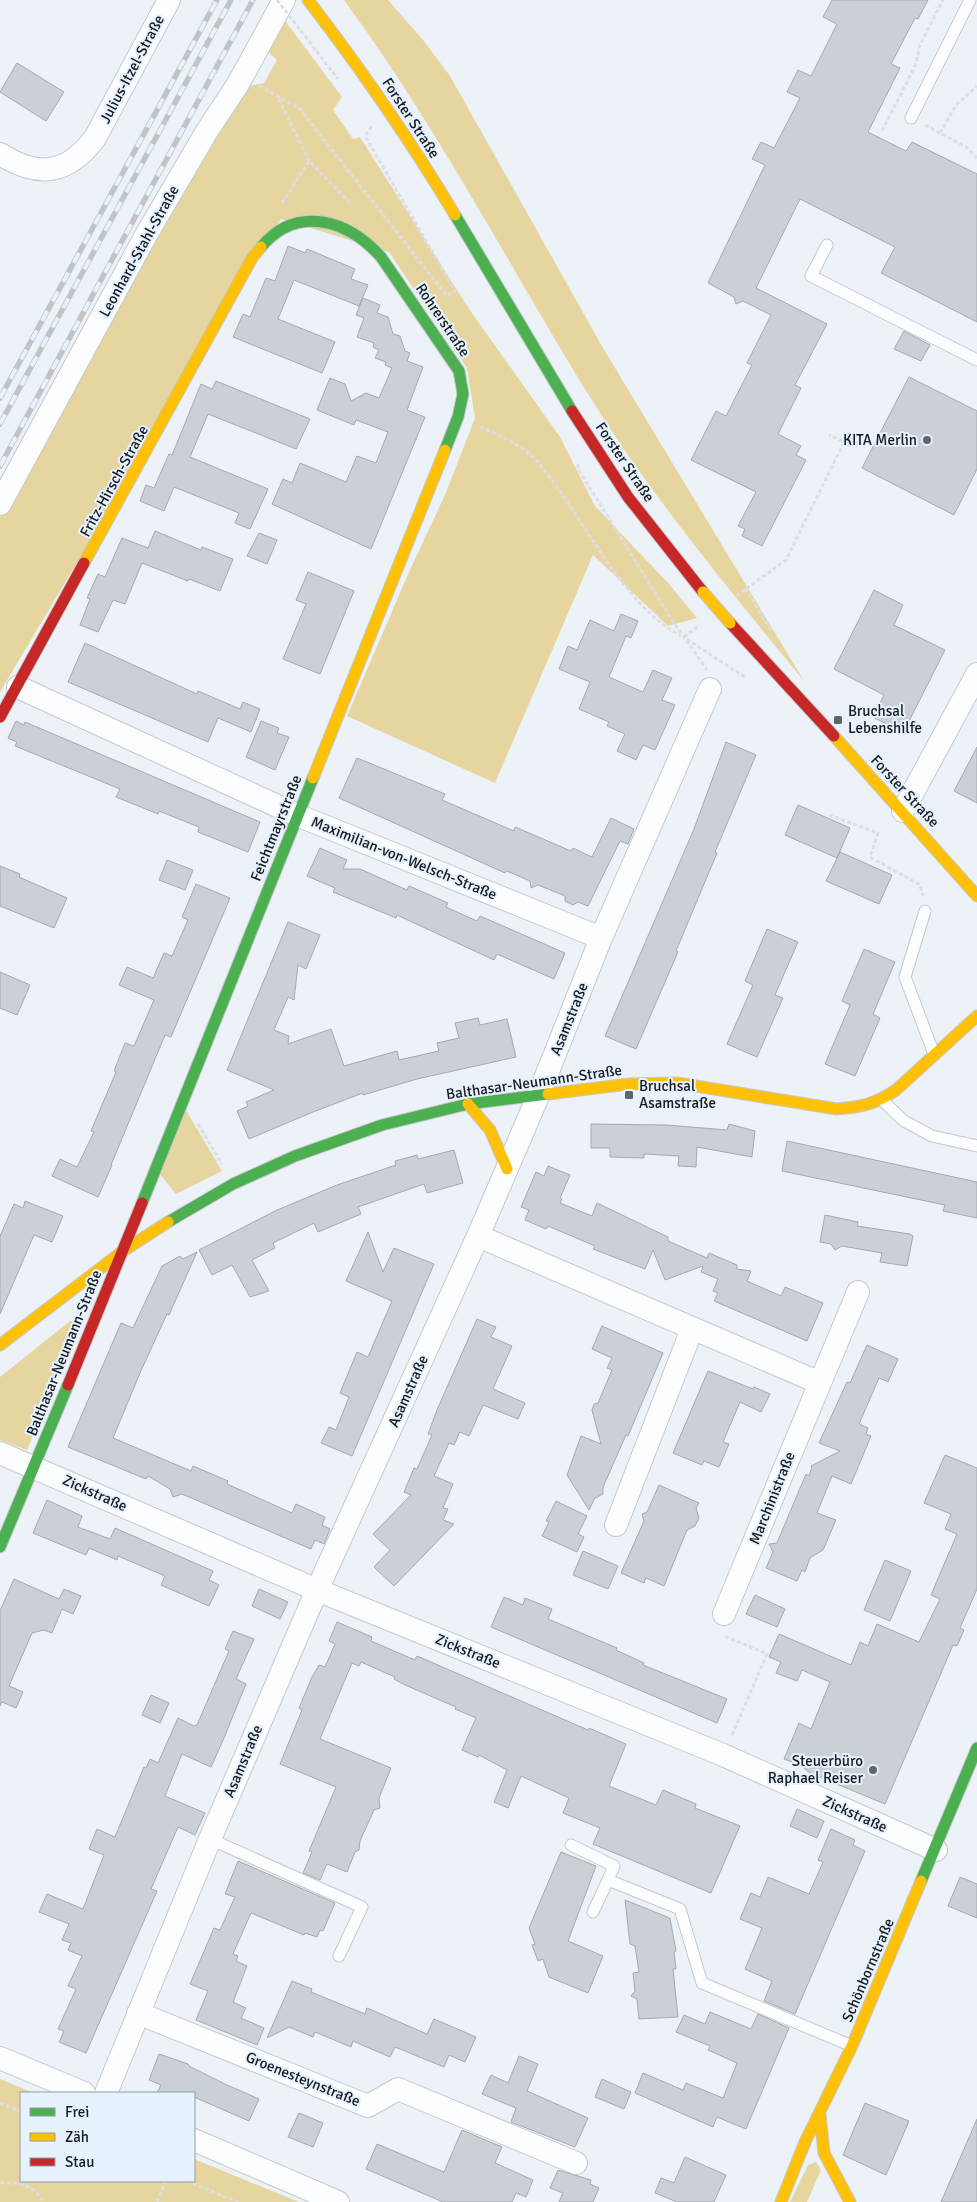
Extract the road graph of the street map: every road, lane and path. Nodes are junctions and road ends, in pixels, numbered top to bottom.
1 (168, 0) edge
2 (277, 0) edge
3 (284, 0) edge
4 (308, 0) edge
5 (943, 0) edge
6 (970, 0) edge
7 (338, 79) dead end
8 (977, 86) edge
9 (893, 109) junction
10 (911, 118) junction
11 (372, 125) dead end
12 (882, 131) dead end
13 (940, 133) junction
14 (0, 154) edge
15 (977, 158) edge
16 (309, 162) junction
17 (351, 204) dead end
18 (277, 232) junction
19 (827, 245) dead end
20 (252, 258) joint
21 (977, 360) edge
22 (458, 417) junction
23 (830, 435) dead end
24 (0, 504) edge
25 (745, 588) dead end
26 (977, 674) edge
27 (754, 683) dead end
28 (18, 687) junction
29 (710, 689) dead end
30 (970, 705) edge
31 (0, 717) edge
32 (903, 810) junction
33 (297, 815) junction
34 (830, 815) dead end
35 (977, 896) edge
36 (926, 911) joint
37 (601, 938) junction
38 (977, 1016) edge
39 (935, 1055) junction
40 (540, 1094) junction
41 (183, 1098) junction
42 (881, 1100) junction
43 (468, 1104) junction
44 (977, 1146) edge
45 (507, 1169) junction
46 (233, 1184) junction
47 (478, 1236) junction
48 (122, 1252) junction
49 (858, 1292) dead end
50 (692, 1329) junction
51 (5, 1334) edge
52 (820, 1383) junction
53 (0, 1453) edge
54 (35, 1467) junction
55 (616, 1524) dead end
56 (0, 1547) edge
57 (317, 1590) junction
58 (724, 1614) joint
59 (977, 1748) edge
60 (723, 1755) junction
61 (210, 1839) junction
62 (570, 1845) dead end
63 (936, 1850) junction
64 (608, 1880) junction
65 (593, 1912) dead end
66 (339, 1956) dead end
67 (138, 2013) junction
68 (852, 2046) junction
69 (0, 2058) edge
70 (82, 2092) edge
71 (106, 2092) edge
72 (0, 2103) edge
73 (20, 2112) edge
74 (820, 2114) junction
75 (195, 2140) edge
76 (576, 2163) dead end
77 (166, 2182) edge
78 (189, 2182) edge
79 (0, 2183) edge
80 (44, 2202) edge
81 (157, 2202) edge
82 (238, 2202) edge
83 (338, 2202) edge
84 (781, 2202) edge
85 (850, 2202) edge

1 - 14 street, Julius-Itzel-Straße
2 - 7 path, bridge
3 - 24 street, Leonhard-Stahl-Straße
4 - 32 street, Forster Straße, bridge
5 - 9 path
6 - 10 lane
8 - 13 path
9 - 10 path
9 - 12 path
10 - 13 path
11 - 16 path
13 - 15 path
16 - 17 path
16 - 18 path
18 - 20 street, Rohrerstraße
18 - 22 street, Rohrerstraße
19 - 21 lane
20 - 28 street, Fritz-Hirsch-Straße
22 - 27 path
22 - 33 street, Feichtmayrstraße
23 - 25 path
26 - 30 street
28 - 31 street, Fritz-Hirsch-Straße
28 - 33 street, Maximilian-von-Welsch-Straße
29 - 37 street, Asamstraße
30 - 32 street
32 - 35 street, Forster Straße
33 - 37 street, Maximilian-von-Welsch-Straße
33 - 41 street, Feichtmayrstraße
34 - 36 path
36 - 39 lane
37 - 40 street, Asamstraße
38 - 39 street, Balthasar-Neumann-Straße
39 - 42 street, Balthasar-Neumann-Straße
40 - 42 street, Balthasar-Neumann-Straße
40 - 43 street, Balthasar-Neumann-Straße
40 - 45 street, Asamstraße
41 - 46 path
41 - 48 street, Feichtmayrstraße
42 - 44 lane
43 - 45 street
43 - 46 street, Balthasar-Neumann-Straße
45 - 47 street, Asamstraße
46 - 48 street, Balthasar-Neumann-Straße
47 - 50 street
47 - 57 street, Asamstraße
48 - 51 street, Balthasar-Neumann-Straße
48 - 54 street, Balthasar-Neumann-Straße
49 - 52 street, Marchinistraße
50 - 52 street
50 - 55 street
52 - 58 street, Marchinistraße
53 - 54 street, Zickstraße
54 - 56 street
54 - 57 street, Zickstraße
57 - 60 street, Zickstraße
57 - 61 street, Asamstraße
58 - 60 path
59 - 63 street, Schönbornstraße
60 - 63 street, Zickstraße
61 - 66 lane
61 - 67 street, Asamstraße
62 - 64 lane
63 - 68 street, Schönbornstraße
64 - 65 lane
64 - 68 lane
67 - 71 street, Asamstraße
67 - 76 street, Groenesteynstraße
68 - 74 street, Schönbornstraße
69 - 70 street
72 - 73 path
74 - 84 street, Schönbornstraße
74 - 85 street
75 - 83 street
77 - 81 path
78 - 82 path
79 - 80 path

